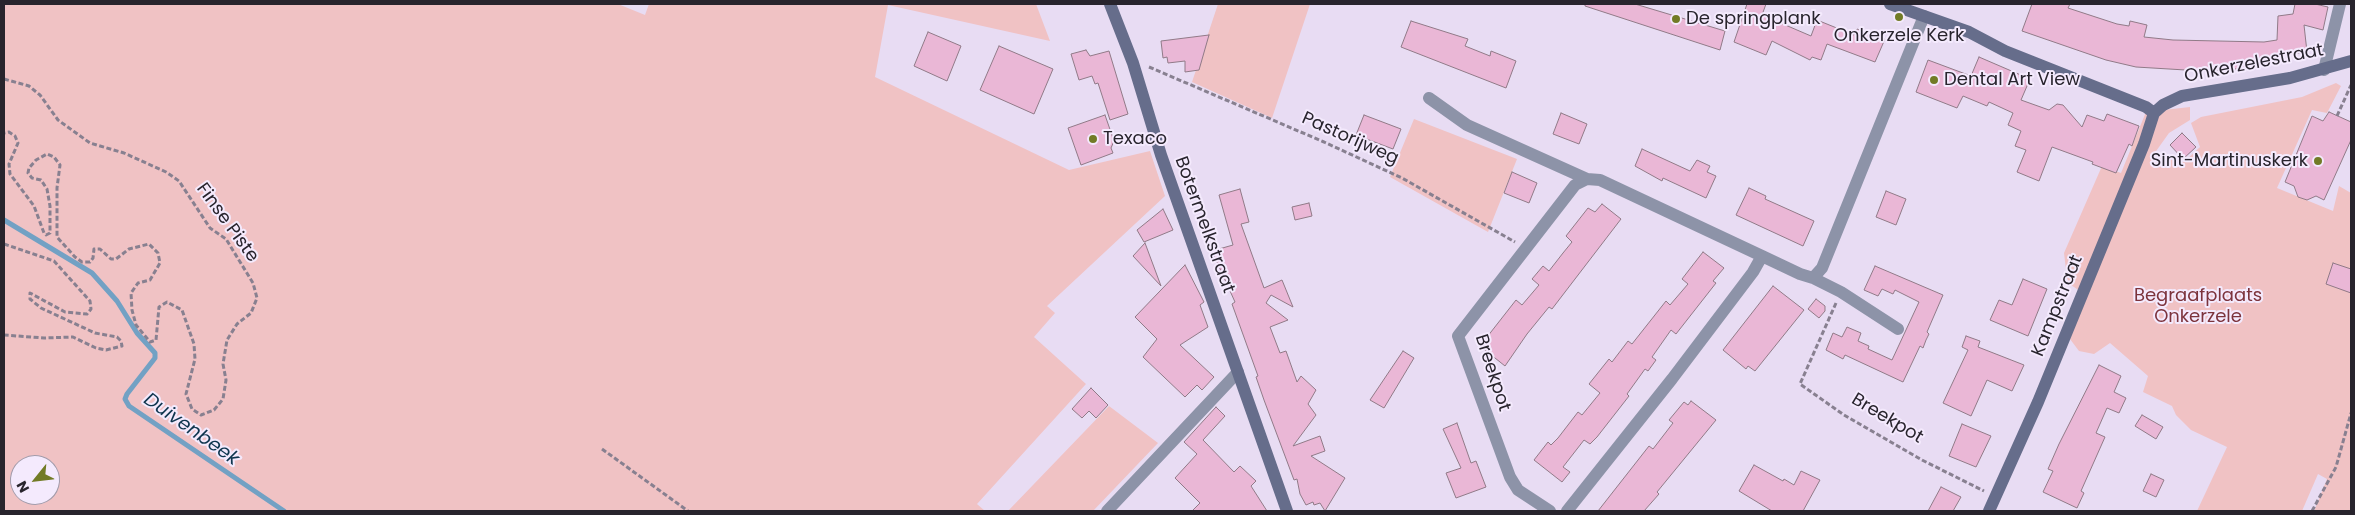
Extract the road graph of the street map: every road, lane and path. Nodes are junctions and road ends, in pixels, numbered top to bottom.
1 (1110, 4) edge
2 (1890, 4) edge
3 (2340, 4) edge
4 (1924, 16) junction
5 (2351, 61) edge
6 (1155, 69) dead end
7 (2324, 70) junction
8 (4, 79) edge
9 (2351, 85) edge
10 (1429, 98) dead end
11 (2154, 113) junction
12 (2337, 116) dead end
13 (4, 133) edge
14 (1587, 179) junction
15 (4, 244) edge
16 (1526, 248) junction
17 (1762, 256) junction
18 (1814, 278) junction
19 (1841, 292) junction
20 (1898, 329) dead end
21 (4, 335) edge
22 (1238, 372) junction
23 (2351, 413) edge
24 (602, 449) dead end
25 (1996, 497) junction
26 (688, 511) edge
27 (1107, 511) edge
28 (1287, 511) edge
29 (1550, 511) edge
30 (1567, 511) edge
31 (1989, 511) edge
32 (2312, 511) edge

1 - 22 street, Botermelkstraat
2 - 4 street
3 - 7 street
4 - 11 street
4 - 18 street
5 - 7 street, Onkerzelestraat
6 - 16 path, Pastorijweg
7 - 11 street, Onkerzelestraat
8 - 13 path, Finse Piste
9 - 12 path
10 - 14 street
11 - 25 street, Kampstraat
14 - 16 street, Breekpot
14 - 17 street
15 - 21 path
16 - 29 street, Breekpot
17 - 18 street
17 - 30 street
18 - 19 street
19 - 20 street
19 - 25 path, Breekpot
22 - 27 street
22 - 28 street, Botermelkstraat
23 - 32 path
24 - 26 path
25 - 31 street, Kampstraat

